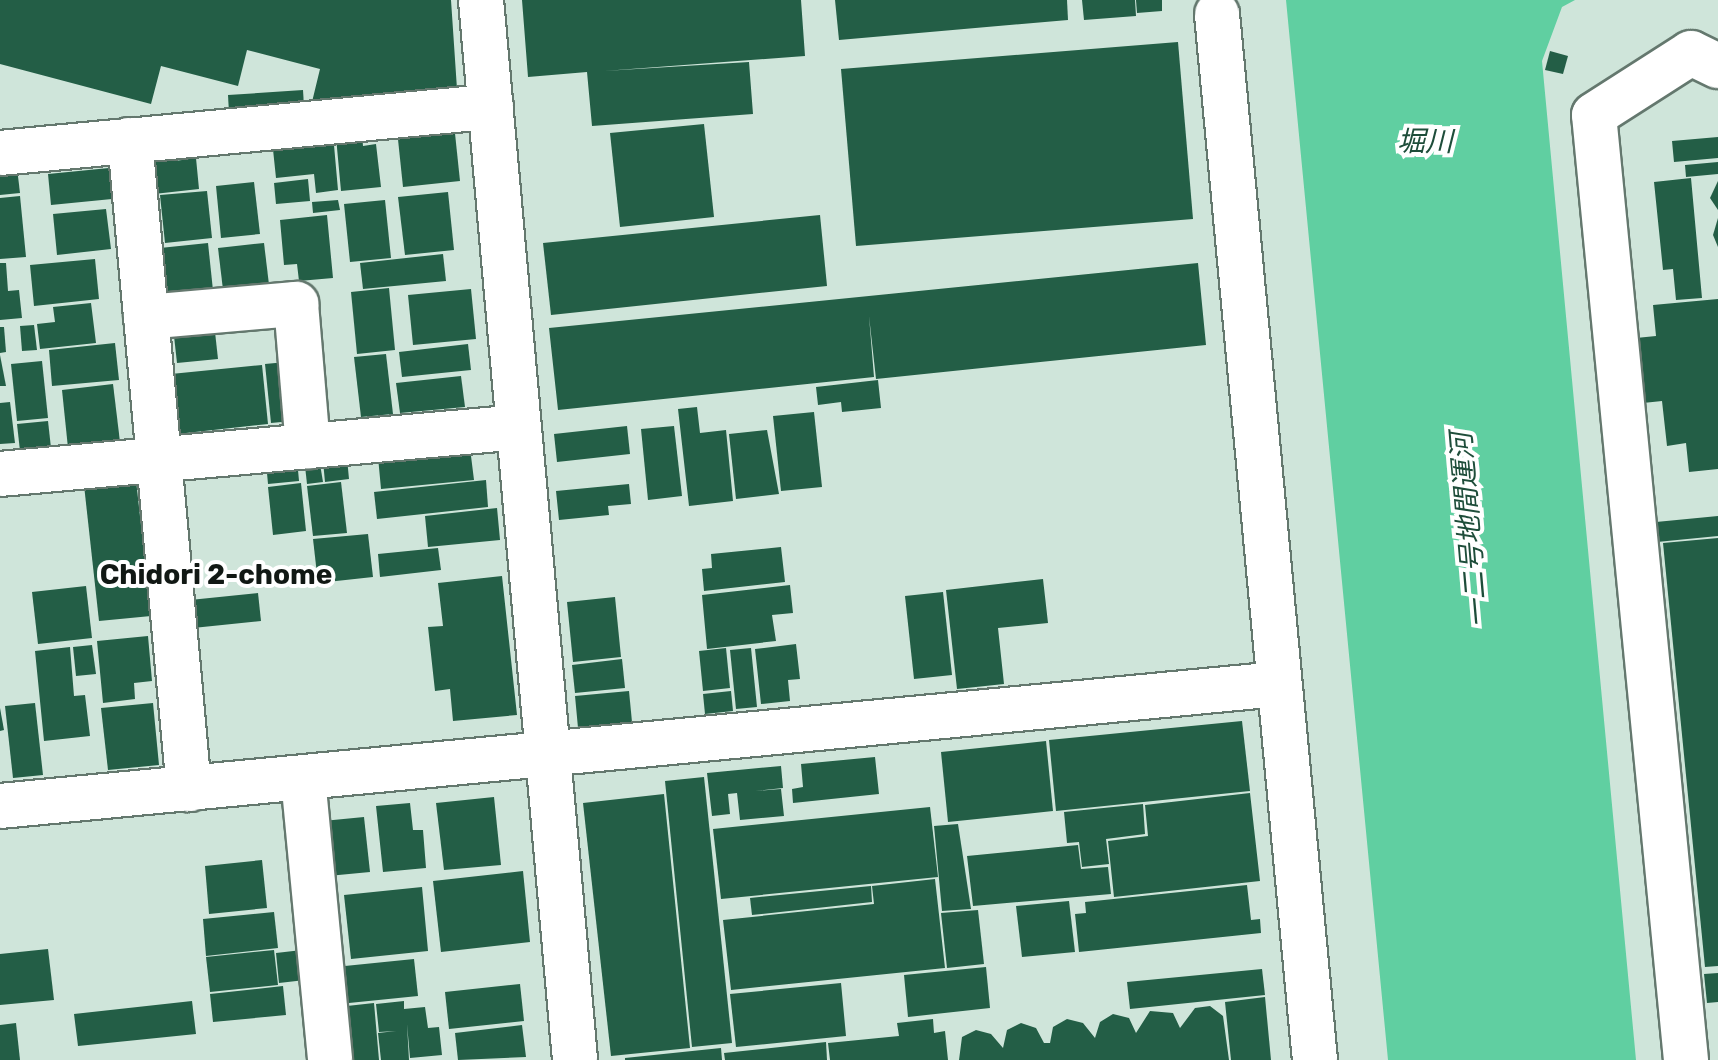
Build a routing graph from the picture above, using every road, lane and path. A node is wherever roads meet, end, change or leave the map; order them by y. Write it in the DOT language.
graph roads {
  1 [pos="481,0"];
  2 [pos="1217,14"];
  3 [pos="1718,66"];
  4 [pos="491,107"];
  5 [pos="130,140"];
  6 [pos="0,153"];
  7 [pos="146,317"];
  8 [pos="519,427"];
  9 [pos="308,446"];
  10 [pos="159,460"];
  11 [pos="0,474"];
  12 [pos="1279,684"];
  13 [pos="548,756"];
  14 [pos="303,778"];
  15 [pos="189,789"];
  16 [pos="0,806"];
  17 [pos="330,1060"];
  18 [pos="575,1060"];
  19 [pos="1315,1060"];
  20 [pos="1686,1060"];
  1 -- 4 [label="street"];
  2 -- 12 [label="street"];
  3 -- 20 [label="street"];
  4 -- 5 [label="street"];
  4 -- 8 [label="street"];
  5 -- 6 [label="street"];
  5 -- 7 [label="street"];
  7 -- 9 [label="street"];
  7 -- 10 [label="street"];
  8 -- 9 [label="street"];
  8 -- 13 [label="street"];
  9 -- 10 [label="street"];
  10 -- 11 [label="street"];
  10 -- 15 [label="street"];
  12 -- 13 [label="street"];
  12 -- 19 [label="street"];
  13 -- 14 [label="street"];
  13 -- 18 [label="street"];
  14 -- 15 [label="street"];
  14 -- 17 [label="street"];
  15 -- 16 [label="street"];
}
